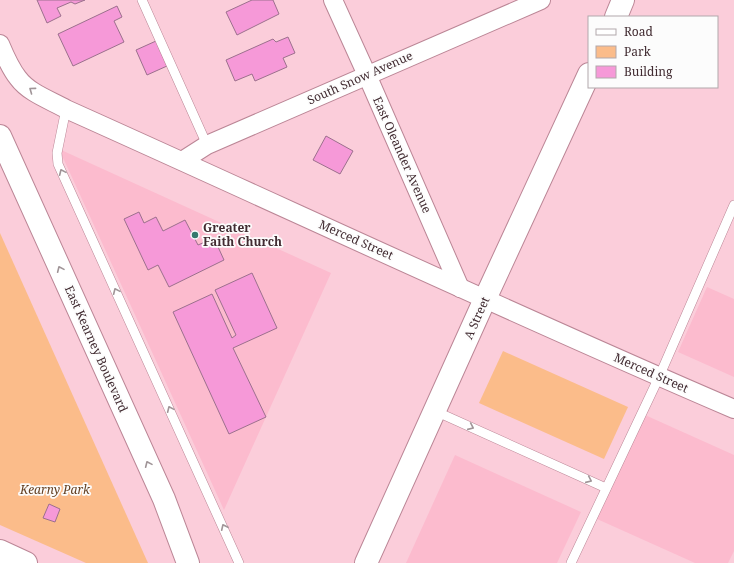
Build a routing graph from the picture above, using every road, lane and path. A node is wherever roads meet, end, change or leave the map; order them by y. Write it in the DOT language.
graph roads {
  1 [pos="142,0"];
  2 [pos="333,0"];
  3 [pos="541,0"];
  4 [pos="623,0"];
  5 [pos="522,4"];
  6 [pos="616,16"];
  7 [pos="0,44"];
  8 [pos="367,75"];
  9 [pos="588,76"];
  10 [pos="66,109"];
  11 [pos="0,136"];
  12 [pos="207,145"];
  13 [pos="182,161"];
  14 [pos="734,205"];
  15 [pos="460,288"];
  16 [pos="485,299"];
  17 [pos="659,377"];
  18 [pos="734,409"];
  19 [pos="435,411"];
  20 [pos="606,488"];
  21 [pos="164,499"];
  22 [pos="0,551"];
  23 [pos="26,563"];
  24 [pos="188,563"];
  25 [pos="196,563"];
  26 [pos="239,563"];
  27 [pos="366,563"];
  28 [pos="571,563"];
  1 -- 12 [label="lane"];
  2 -- 8 [label="street, East Oleander Avenue"];
  3 -- 5 [label="street, South Snow Avenue"];
  4 -- 6 [label="main road"];
  5 -- 8 [label="street, South Snow Avenue"];
  10 -- 7 [label="street, Merced Street, one-way"];
  8 -- 12 [label="street, South Snow Avenue"];
  8 -- 15 [label="street, East Oleander Avenue"];
  9 -- 16 [label="main road, A Street"];
  10 -- 13 [label="street, Merced Street"];
  26 -- 10 [label="lane, one-way"];
  21 -- 11 [label="main road, East Kearney Boulevard, one-way"];
  12 -- 13 [label="street, South Snow Avenue"];
  13 -- 15 [label="street, Merced Street"];
  14 -- 17 [label="lane"];
  15 -- 16 [label="street, Merced Street"];
  16 -- 17 [label="street, Merced Street"];
  16 -- 19 [label="main road, A Street"];
  17 -- 18 [label="street, Merced Street"];
  17 -- 20 [label="lane"];
  19 -- 20 [label="lane, one-way"];
  19 -- 27 [label="main road, A Street"];
  20 -- 28 [label="lane"];
  21 -- 24 [label="main road, East Kearney Boulevard"];
  21 -- 25 [label="main road"];
  22 -- 23 [label="main road"];
}
